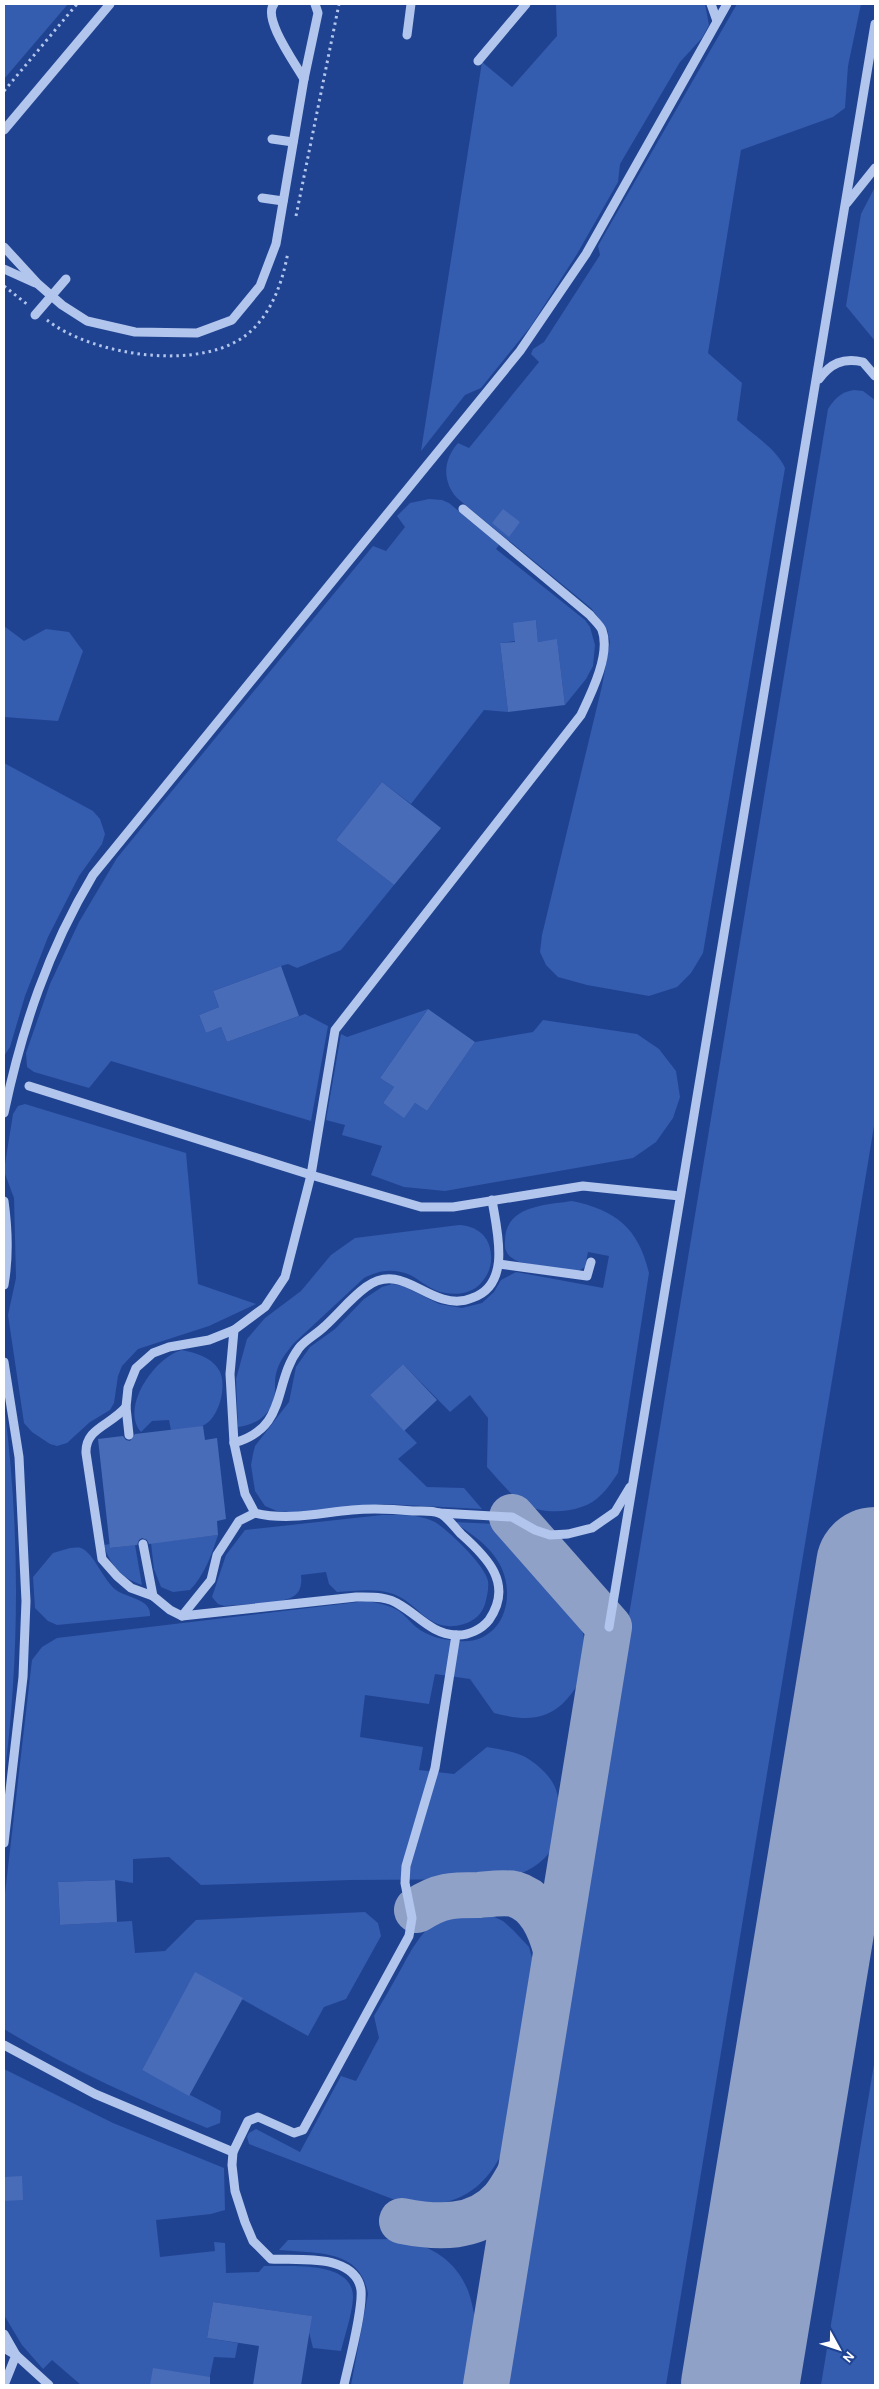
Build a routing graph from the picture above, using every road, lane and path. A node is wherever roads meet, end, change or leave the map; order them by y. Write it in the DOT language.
graph roads {
  1 [pos="77,4"];
  2 [pos="110,4"];
  3 [pos="274,4"];
  4 [pos="316,4"];
  5 [pos="339,4"];
  6 [pos="412,4"];
  7 [pos="526,4"];
  8 [pos="711,4"];
  9 [pos="727,4"];
  10 [pos="717,22"];
  11 [pos="875,24"];
  12 [pos="406,35"];
  13 [pos="478,61"];
  14 [pos="304,78"];
  15 [pos="4,91"];
  16 [pos="4,130"];
  17 [pos="272,139"];
  18 [pos="293,142"];
  19 [pos="875,168"];
  20 [pos="262,198"];
  21 [pos="283,201"];
  22 [pos="847,203"];
  23 [pos="294,226"];
  24 [pos="290,245"];
  25 [pos="4,247"];
  26 [pos="4,269"];
  27 [pos="66,279"];
  28 [pos="38,284"];
  29 [pos="4,286"];
  30 [pos="52,296"];
  31 [pos="36,314"];
  32 [pos="875,376"];
  33 [pos="817,381"];
  34 [pos="464,509"];
  35 [pos="7,1081"];
  36 [pos="29,1086"];
  37 [pos="4,1113"];
  38 [pos="311,1175"];
  39 [pos="680,1196"];
  40 [pos="492,1200"];
  41 [pos="4,1201"];
  42 [pos="591,1262"];
  43 [pos="499,1264"];
  44 [pos="4,1285"];
  45 [pos="234,1330"];
  46 [pos="4,1362"];
  47 [pos="126,1407"];
  48 [pos="129,1435"];
  49 [pos="234,1443"];
  50 [pos="632,1484"];
  51 [pos="255,1513"];
  52 [pos="439,1513"];
  53 [pos="143,1544"];
  54 [pos="153,1596"];
  55 [pos="182,1616"];
  56 [pos="608,1627"];
  57 [pos="456,1635"];
  58 [pos="4,1843"];
  59 [pos="4,2045"];
  60 [pos="233,2152"];
  61 [pos="4,2334"];
  62 [pos="4,2348"];
  63 [pos="16,2355"];
  64 [pos="4,2385"];
  65 [pos="49,2385"];
  66 [pos="344,2385"];
  1 -- 15 [label="path"];
  2 -- 16 [label="street"];
  3 -- 14 [label="street"];
  4 -- 14 [label="street"];
  5 -- 23 [label="path"];
  6 -- 12 [label="street"];
  7 -- 13 [label="street"];
  8 -- 10 [label="street"];
  9 -- 10 [label="street"];
  10 -- 35 [label="street"];
  11 -- 22 [label="street"];
  14 -- 18 [label="street"];
  17 -- 18 [label="street"];
  18 -- 21 [label="street"];
  19 -- 22 [label="street"];
  20 -- 21 [label="street"];
  21 -- 30 [label="street"];
  22 -- 33 [label="street"];
  24 -- 31 [label="path"];
  25 -- 28 [label="street"];
  26 -- 28 [label="street"];
  27 -- 30 [label="street"];
  28 -- 30 [label="street"];
  29 -- 31 [label="path"];
  30 -- 31 [label="street"];
  32 -- 33 [label="street"];
  33 -- 39 [label="street"];
  34 -- 38 [label="street"];
  35 -- 37 [label="street"];
  36 -- 38 [label="street"];
  38 -- 40 [label="street"];
  38 -- 45 [label="street"];
  39 -- 40 [label="street"];
  39 -- 50 [label="street"];
  40 -- 43 [label="street"];
  41 -- 44 [label="street"];
  42 -- 43 [label="street"];
  43 -- 49 [label="street"];
  45 -- 47 [label="street"];
  45 -- 49 [label="street"];
  46 -- 58 [label="street"];
  47 -- 48 [label="street"];
  47 -- 54 [label="street"];
  49 -- 51 [label="street"];
  50 -- 52 [label="street"];
  50 -- 56 [label="street"];
  51 -- 52 [label="street"];
  51 -- 55 [label="street"];
  52 -- 57 [label="street"];
  53 -- 54 [label="street"];
  54 -- 55 [label="street"];
  55 -- 57 [label="street"];
  57 -- 60 [label="street"];
  59 -- 60 [label="street"];
  60 -- 66 [label="street"];
  61 -- 63 [label="street"];
  62 -- 63 [label="street"];
  63 -- 64 [label="street"];
  63 -- 65 [label="street"];
}
